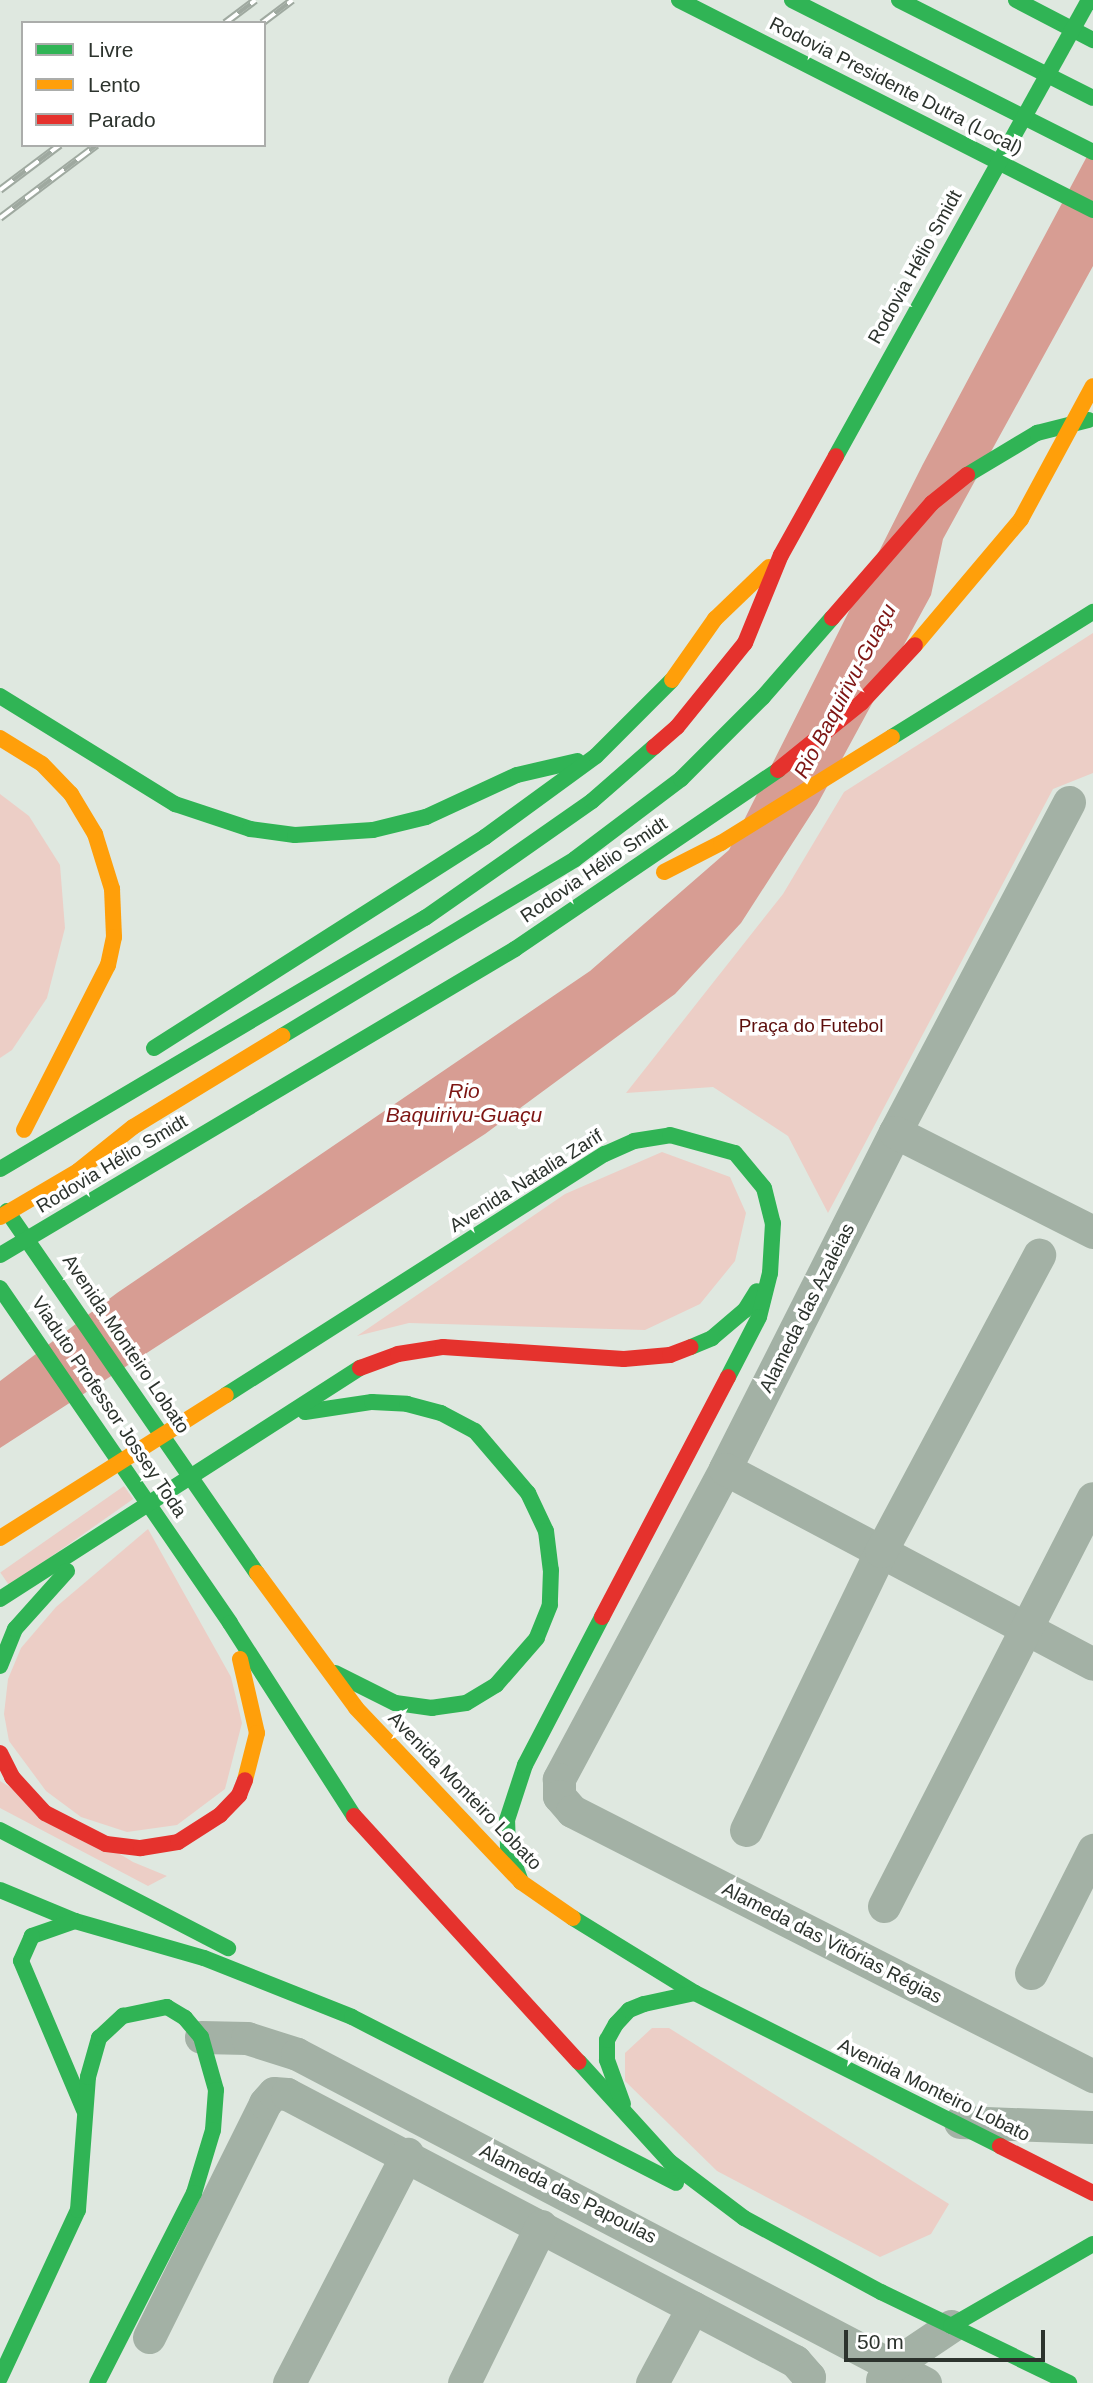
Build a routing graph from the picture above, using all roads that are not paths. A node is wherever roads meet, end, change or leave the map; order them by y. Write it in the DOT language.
graph roads {
  1 [pos="679,0"];
  2 [pos="792,0"];
  3 [pos="899,0"];
  4 [pos="1016,0"];
  5 [pos="1070,0"];
  6 [pos="1089,0"];
  7 [pos="1093,40"];
  8 [pos="1054,58"];
  9 [pos="1093,98"];
  10 [pos="1093,152"];
  11 [pos="1093,210"];
  12 [pos="1093,386"];
  13 [pos="1093,419"];
  14 [pos="781,555"];
  15 [pos="1093,612"];
  16 [pos="0,696"];
  17 [pos="0,738"];
  18 [pos="596,756"];
  19 [pos="1085,803"];
  20 [pos="515,949"];
  21 [pos="143,1055"];
  22 [pos="54,1113"];
  23 [pos="133,1127"];
  24 [pos="24,1130"];
  25 [pos="895,1132"];
  26 [pos="8,1140"];
  27 [pos="66,1156"];
  28 [pos="0,1169"];
  29 [pos="0,1201"];
  30 [pos="0,1217"];
  31 [pos="1093,1232"];
  32 [pos="0,1255"];
  33 [pos="1039,1255"];
  34 [pos="770,1273"];
  35 [pos="0,1288"];
  36 [pos="282,1417"];
  37 [pos="725,1469"];
  38 [pos="1093,1498"];
  39 [pos="102,1532"];
  40 [pos="0,1538"];
  41 [pos="881,1551"];
  42 [pos="0,1599"];
  43 [pos="230,1623"];
  44 [pos="1026,1628"];
  45 [pos="320,1664"];
  46 [pos="1093,1664"];
  47 [pos="0,1665"];
  48 [pos="0,1753"];
  49 [pos="572,1811"];
  50 [pos="0,1830"];
  51 [pos="746,1830"];
  52 [pos="1093,1850"];
  53 [pos="521,1882"];
  54 [pos="0,1890"];
  55 [pos="884,1906"];
  56 [pos="75,1921"];
  57 [pos="0,1957"];
  58 [pos="1031,1973"];
  59 [pos="28,1981"];
  60 [pos="695,1993"];
  61 [pos="352,2017"];
  62 [pos="112,2022"];
  63 [pos="70,2037"];
  64 [pos="201,2037"];
  65 [pos="1093,2076"];
  66 [pos="86,2115"];
  67 [pos="944,2120"];
  68 [pos="631,2122"];
  69 [pos="1093,2127"];
  70 [pos="407,2154"];
  71 [pos="1093,2193"];
  72 [pos="744,2218"];
  73 [pos="541,2226"];
  74 [pos="1093,2244"];
  75 [pos="693,2307"];
  76 [pos="951,2326"];
  77 [pos="149,2337"];
  78 [pos="887,2374"];
  79 [pos="0,2378"];
  80 [pos="97,2383"];
  81 [pos="289,2383"];
  82 [pos="464,2383"];
  83 [pos="652,2383"];
  84 [pos="808,2383"];
  85 [pos="925,2383"];
  86 [pos="1069,2383"];
  1 -- 11 [label="main road, Rodovia Presidente Dutra (Local)"];
  2 -- 10 [label="main road"];
  3 -- 9 [label="main road"];
  4 -- 7 [label="main road"];
  5 -- 8 [label="main road"];
  6 -- 8 [label="main road, Rodovia Hélio Smidt"];
  8 -- 14 [label="main road, Rodovia Hélio Smidt"];
  12 -- 20 [label="main road, Rodovia Hélio Smidt"];
  13 -- 23 [label="main road"];
  14 -- 18 [label="main road, Rodovia Hélio Smidt"];
  14 -- 28 [label="main road, Rodovia Hélio Smidt"];
  15 -- 20 [label="main road"];
  16 -- 18 [label="main road"];
  17 -- 24 [label="main road"];
  18 -- 21 [label="main road, Rodovia Hélio Smidt"];
  19 -- 25 [label="street, Alameda das Azaleias"];
  20 -- 32 [label="main road, Rodovia Hélio Smidt"];
  22 -- 24 [label="main road"];
  23 -- 27 [label="main road"];
  23 -- 30 [label="main road"];
  24 -- 26 [label="main road"];
  25 -- 31 [label="street"];
  25 -- 37 [label="street, Alameda das Azaleias"];
  29 -- 45 [label="main road, Avenida Monteiro Lobato"];
  33 -- 41 [label="street"];
  34 -- 36 [label="main road"];
  34 -- 40 [label="main road, Avenida Natalia Zarif"];
  34 -- 53 [label="main road, Avenida Natalia Zarif"];
  35 -- 43 [label="main road, Viaduto Professor Jossey Toda"];
  36 -- 39 [label="main road"];
  36 -- 45 [label="main road"];
  37 -- 41 [label="street"];
  37 -- 49 [label="street, Alameda das Azaleias"];
  38 -- 44 [label="street"];
  39 -- 42 [label="main road"];
  39 -- 47 [label="main road"];
  41 -- 44 [label="street"];
  41 -- 51 [label="street"];
  43 -- 48 [label="main road"];
  43 -- 68 [label="main road"];
  44 -- 46 [label="street"];
  44 -- 55 [label="street"];
  45 -- 53 [label="main road, Avenida Monteiro Lobato"];
  49 -- 65 [label="street, Alameda das Vitórias Régias"];
  50 -- 61 [label="main road"];
  52 -- 58 [label="street"];
  53 -- 60 [label="main road, Avenida Monteiro Lobato"];
  54 -- 56 [label="main road"];
  56 -- 59 [label="main road"];
  56 -- 61 [label="main road"];
  57 -- 59 [label="main road"];
  59 -- 63 [label="main road"];
  60 -- 67 [label="main road, Avenida Monteiro Lobato"];
  60 -- 68 [label="main road"];
  61 -- 72 [label="main road"];
  62 -- 63 [label="main road"];
  62 -- 64 [label="main road"];
  62 -- 66 [label="main road"];
  63 -- 66 [label="main road"];
  64 -- 78 [label="street, Alameda das Papoulas"];
  64 -- 80 [label="main road"];
  66 -- 79 [label="main road"];
  67 -- 69 [label="street"];
  67 -- 71 [label="main road, Avenida Monteiro Lobato"];
  68 -- 72 [label="main road"];
  70 -- 73 [label="street"];
  70 -- 77 [label="street"];
  70 -- 81 [label="street"];
  72 -- 76 [label="main road"];
  73 -- 75 [label="street"];
  73 -- 82 [label="street"];
  74 -- 76 [label="main road"];
  75 -- 83 [label="street"];
  75 -- 84 [label="street"];
  76 -- 78 [label="street"];
  76 -- 86 [label="main road"];
  78 -- 85 [label="street, Alameda das Papoulas"];
}
